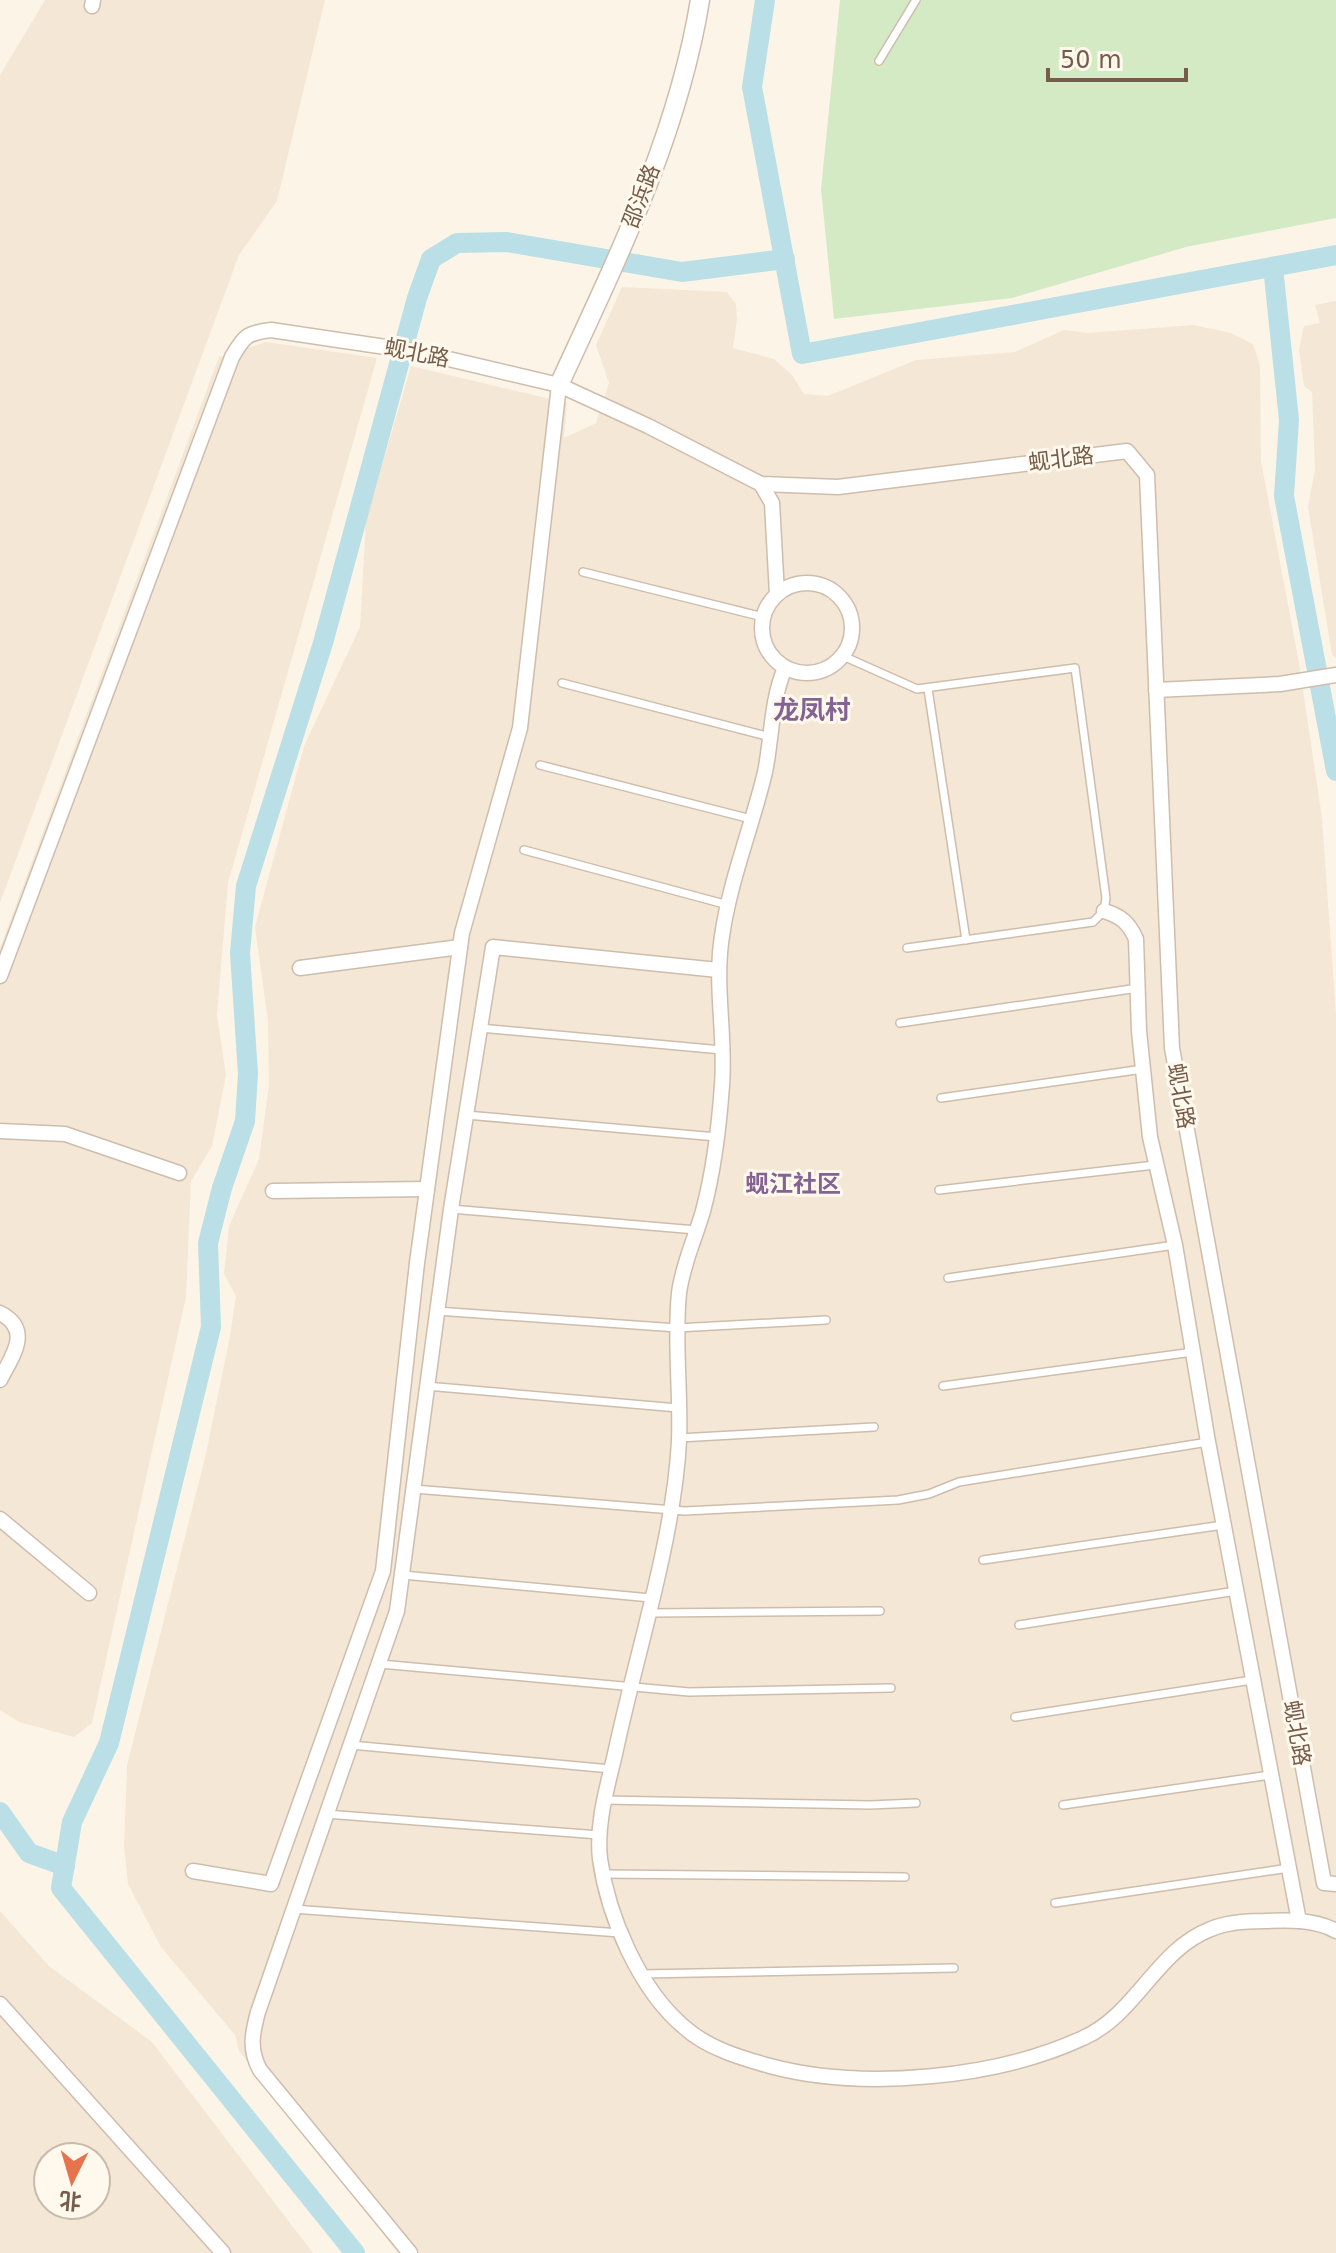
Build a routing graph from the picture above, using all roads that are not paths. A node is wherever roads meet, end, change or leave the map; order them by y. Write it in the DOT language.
graph roads {
  1 [pos="700,0"];
  2 [pos="916,0"];
  3 [pos="879,61"];
  4 [pos="559,385"];
  5 [pos="761,484"];
  6 [pos="583,572"];
  7 [pos="777,594"];
  8 [pos="763,617"];
  9 [pos="843,656"];
  10 [pos="785,668"];
  11 [pos="1336,675"];
  12 [pos="562,683"];
  13 [pos="928,689"];
  14 [pos="1156,690"];
  15 [pos="770,737"];
  16 [pos="540,765"];
  17 [pos="751,819"];
  18 [pos="524,850"];
  19 [pos="728,905"];
  20 [pos="1104,911"];
  21 [pos="966,940"];
  22 [pos="460,947"];
  23 [pos="907,948"];
  24 [pos="300,968"];
  25 [pos="718,970"];
  26 [pos="0,976"];
  27 [pos="1138,988"];
  28 [pos="900,1023"];
  29 [pos="480,1028"];
  30 [pos="722,1050"];
  31 [pos="1143,1069"];
  32 [pos="941,1098"];
  33 [pos="466,1115"];
  34 [pos="0,1131"];
  35 [pos="717,1137"];
  36 [pos="1155,1165"];
  37 [pos="179,1173"];
  38 [pos="427,1189"];
  39 [pos="939,1190"];
  40 [pos="273,1191"];
  41 [pos="451,1209"];
  42 [pos="696,1230"];
  43 [pos="1175,1245"];
  44 [pos="948,1278"];
  45 [pos="437,1311"];
  46 [pos="0,1313"];
  47 [pos="826,1320"];
  48 [pos="677,1328"];
  49 [pos="1193,1352"];
  50 [pos="0,1380"];
  51 [pos="426,1386"];
  52 [pos="943,1386"];
  53 [pos="678,1408"];
  54 [pos="874,1427"];
  55 [pos="679,1438"];
  56 [pos="1208,1442"];
  57 [pos="414,1489"];
  58 [pos="669,1510"];
  59 [pos="0,1519"];
  60 [pos="1223,1525"];
  61 [pos="983,1560"];
  62 [pos="403,1575"];
  63 [pos="1236,1591"];
  64 [pos="89,1593"];
  65 [pos="649,1605"];
  66 [pos="880,1611"];
  67 [pos="1019,1625"];
  68 [pos="380,1664"];
  69 [pos="1252,1680"];
  70 [pos="630,1686"];
  71 [pos="891,1688"];
  72 [pos="1015,1717"];
  73 [pos="351,1745"];
  74 [pos="611,1769"];
  75 [pos="1271,1775"];
  76 [pos="604,1800"];
  77 [pos="916,1803"];
  78 [pos="1063,1805"];
  79 [pos="326,1814"];
  80 [pos="599,1835"];
  81 [pos="1289,1868"];
  82 [pos="193,1871"];
  83 [pos="603,1874"];
  84 [pos="905,1877"];
  85 [pos="1336,1884"];
  86 [pos="1055,1903"];
  87 [pos="293,1909"];
  88 [pos="1299,1921"];
  89 [pos="1336,1931"];
  90 [pos="620,1933"];
  91 [pos="954,1968"];
  92 [pos="642,1974"];
  93 [pos="0,2004"];
  94 [pos="223,2253"];
  95 [pos="410,2253"];
  1 -- 4 [label="street, 邵浜路"];
  2 -- 3 [label="lane"];
  4 -- 5 [label="street, 蚬北路"];
  4 -- 22 [label="street"];
  4 -- 26 [label="street, 蚬北路"];
  5 -- 7 [label="street"];
  5 -- 14 [label="street, 蚬北路"];
  6 -- 8 [label="lane"];
  7 -- 8 [label="street"];
  7 -- 9 [label="street"];
  8 -- 10 [label="street"];
  9 -- 10 [label="street"];
  9 -- 13 [label="lane"];
  10 -- 15 [label="street"];
  11 -- 14 [label="street"];
  12 -- 15 [label="lane"];
  13 -- 20 [label="lane"];
  13 -- 21 [label="lane"];
  14 -- 85 [label="street, 蚬北路"];
  15 -- 17 [label="street"];
  16 -- 17 [label="lane"];
  17 -- 19 [label="street"];
  18 -- 19 [label="lane"];
  19 -- 25 [label="street"];
  20 -- 21 [label="lane"];
  20 -- 27 [label="street"];
  21 -- 23 [label="lane"];
  22 -- 24 [label="street"];
  22 -- 38 [label="street"];
  25 -- 29 [label="street"];
  25 -- 30 [label="street"];
  27 -- 28 [label="lane"];
  27 -- 31 [label="street"];
  29 -- 30 [label="lane"];
  29 -- 33 [label="street"];
  30 -- 35 [label="street"];
  31 -- 32 [label="lane"];
  31 -- 36 [label="street"];
  33 -- 35 [label="lane"];
  33 -- 41 [label="street"];
  34 -- 37 [label="street"];
  35 -- 42 [label="street"];
  36 -- 39 [label="lane"];
  36 -- 43 [label="street"];
  38 -- 40 [label="street"];
  38 -- 82 [label="street"];
  41 -- 42 [label="lane"];
  41 -- 45 [label="street"];
  42 -- 48 [label="street"];
  43 -- 44 [label="lane"];
  43 -- 49 [label="street"];
  45 -- 48 [label="lane"];
  45 -- 51 [label="street"];
  46 -- 50 [label="street"];
  47 -- 48 [label="lane"];
  48 -- 53 [label="street"];
  49 -- 52 [label="lane"];
  49 -- 56 [label="street"];
  51 -- 53 [label="lane"];
  51 -- 57 [label="street"];
  53 -- 55 [label="street"];
  54 -- 55 [label="lane"];
  55 -- 58 [label="street"];
  56 -- 58 [label="lane"];
  56 -- 60 [label="street"];
  57 -- 58 [label="lane"];
  57 -- 62 [label="street"];
  58 -- 65 [label="street"];
  59 -- 64 [label="street"];
  60 -- 61 [label="lane"];
  60 -- 63 [label="street"];
  62 -- 65 [label="lane"];
  62 -- 68 [label="street"];
  63 -- 67 [label="lane"];
  63 -- 69 [label="street"];
  65 -- 66 [label="lane"];
  65 -- 70 [label="street"];
  68 -- 70 [label="lane"];
  68 -- 73 [label="street"];
  69 -- 72 [label="lane"];
  69 -- 75 [label="street"];
  70 -- 71 [label="lane"];
  70 -- 74 [label="street"];
  73 -- 74 [label="lane"];
  73 -- 79 [label="street"];
  74 -- 76 [label="street"];
  75 -- 78 [label="lane"];
  75 -- 81 [label="street"];
  76 -- 77 [label="lane"];
  76 -- 80 [label="street"];
  79 -- 80 [label="lane"];
  79 -- 87 [label="street"];
  80 -- 83 [label="street"];
  81 -- 86 [label="lane"];
  81 -- 88 [label="street"];
  83 -- 84 [label="lane"];
  83 -- 90 [label="street"];
  87 -- 90 [label="lane"];
  87 -- 95 [label="street"];
  88 -- 89 [label="street"];
  88 -- 92 [label="street"];
  90 -- 92 [label="street"];
  91 -- 92 [label="lane"];
  93 -- 94 [label="street"];
}
